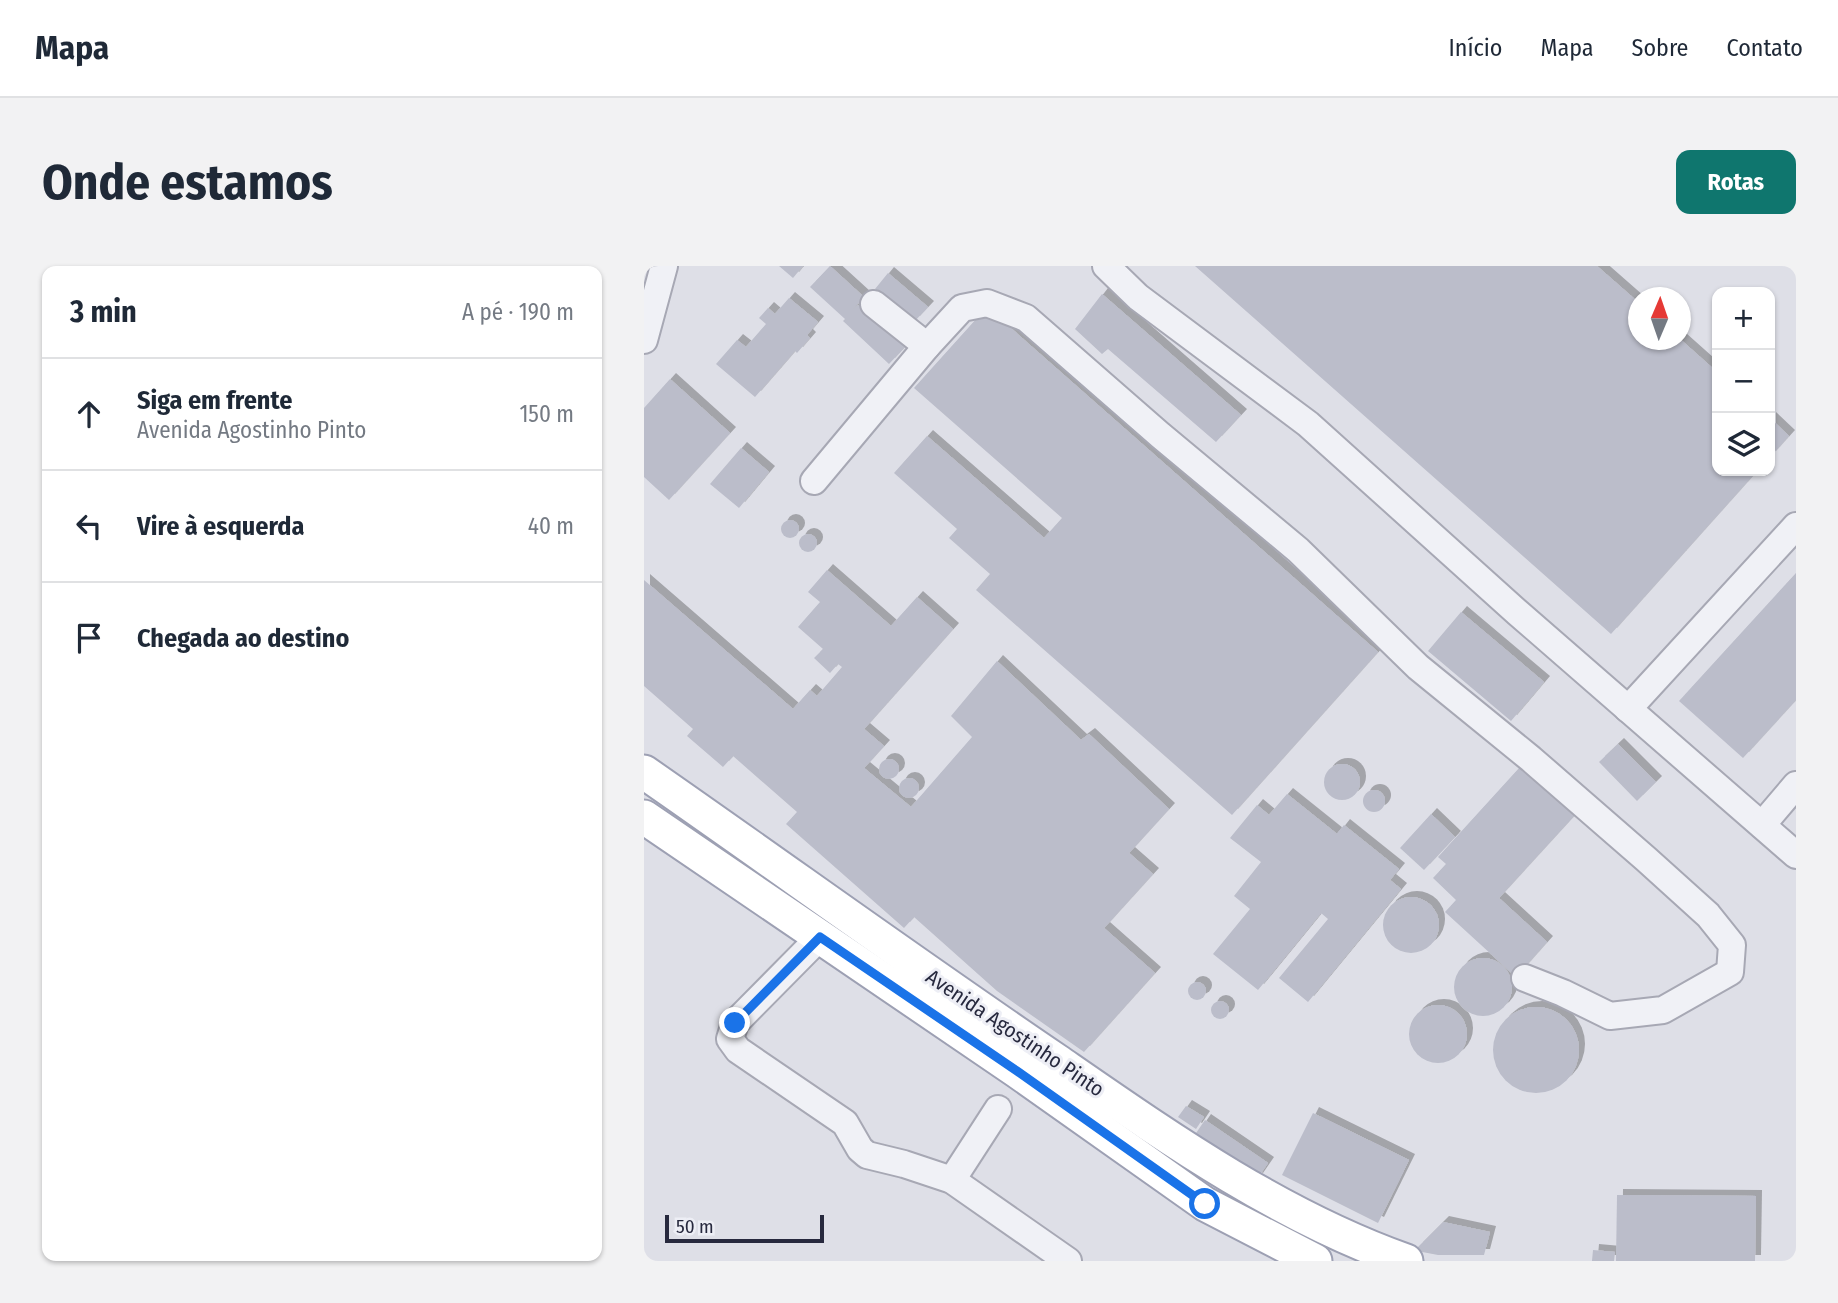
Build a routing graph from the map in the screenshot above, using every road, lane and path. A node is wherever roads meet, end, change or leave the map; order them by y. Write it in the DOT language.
graph roads {
  1 [pos="664,266"];
  2 [pos="1106,266"];
  3 [pos="874,304"];
  4 [pos="644,340"];
  5 [pos="927,346"];
  6 [pos="814,481"];
  7 [pos="1796,526"];
  8 [pos="1628,709"];
  9 [pos="644,772"];
  10 [pos="1796,785"];
  11 [pos="644,817"];
  12 [pos="1762,825"];
  13 [pos="1796,855"];
  14 [pos="820,937"];
  15 [pos="1525,978"];
  16 [pos="998,1109"];
  17 [pos="952,1180"];
  18 [pos="1068,1261"];
  19 [pos="1315,1261"];
  20 [pos="1406,1261"];
  1 -- 4 [label="lane"];
  2 -- 8 [label="lane"];
  3 -- 5 [label="lane"];
  5 -- 6 [label="lane"];
  5 -- 15 [label="lane"];
  7 -- 8 [label="lane"];
  8 -- 12 [label="lane"];
  9 -- 20 [label="main road, Avenida Agostinho Pinto"];
  10 -- 12 [label="lane"];
  11 -- 14 [label="main road, Avenida Agostinho Pinto"];
  12 -- 13 [label="lane"];
  14 -- 17 [label="lane"];
  14 -- 19 [label="main road, Avenida Agostinho Pinto"];
  16 -- 17 [label="lane"];
  17 -- 18 [label="lane"];
}
